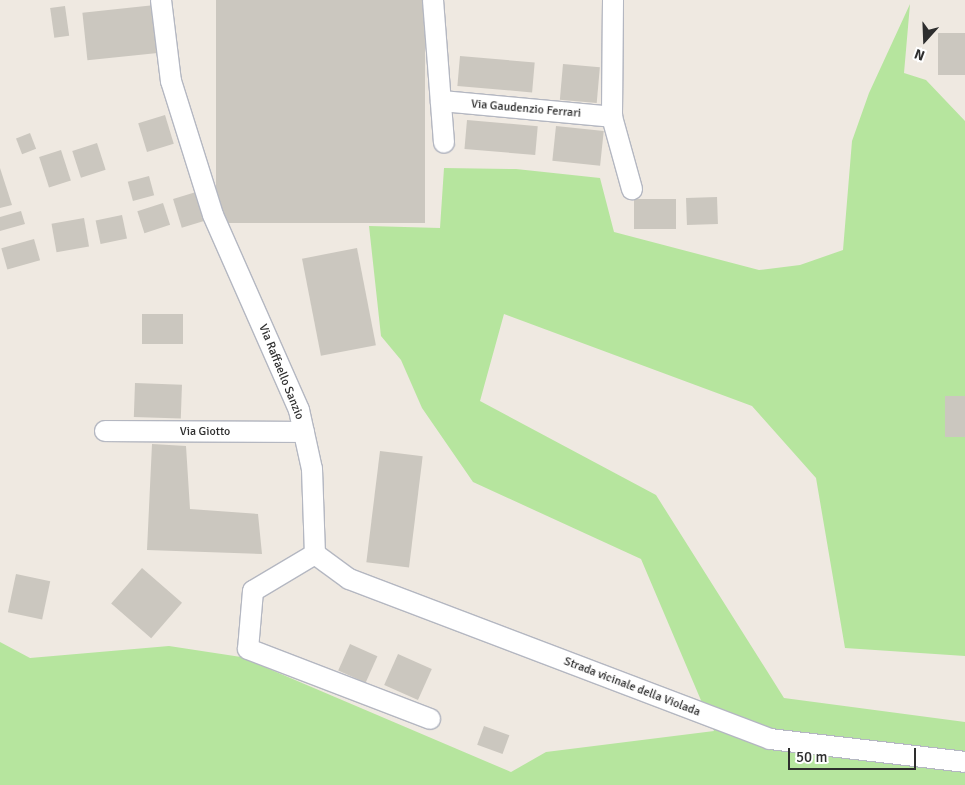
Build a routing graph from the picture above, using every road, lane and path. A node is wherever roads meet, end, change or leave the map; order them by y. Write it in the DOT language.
graph roads {
  1 [pos="161,0"];
  2 [pos="433,0"];
  3 [pos="613,0"];
  4 [pos="441,101"];
  5 [pos="612,117"];
  6 [pos="444,143"];
  7 [pos="632,189"];
  8 [pos="105,431"];
  9 [pos="304,432"];
  10 [pos="315,554"];
  11 [pos="430,718"];
  12 [pos="965,762"];
  1 -- 9 [label="street, Via Raffaello Sanzio"];
  2 -- 4 [label="street"];
  3 -- 5 [label="street"];
  4 -- 5 [label="street, Via Gaudenzio Ferrari"];
  4 -- 6 [label="street"];
  5 -- 7 [label="street"];
  8 -- 9 [label="street, Via Giotto"];
  9 -- 10 [label="street, Via Raffaello Sanzio"];
  10 -- 11 [label="street"];
  10 -- 12 [label="street, Strada vicinale della Violada"];
}
